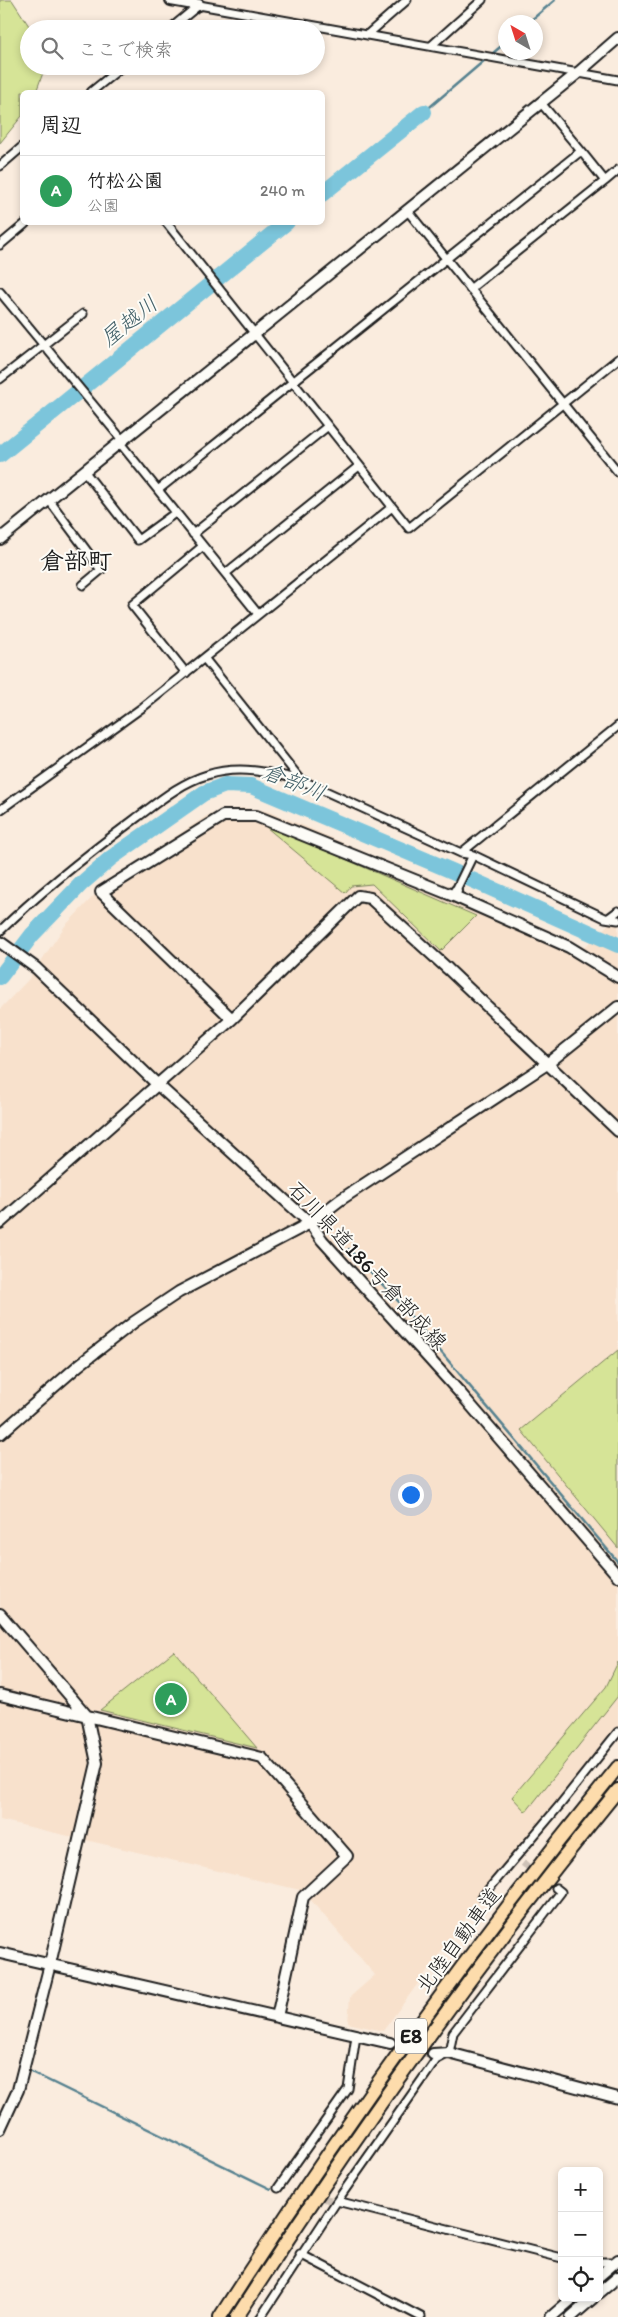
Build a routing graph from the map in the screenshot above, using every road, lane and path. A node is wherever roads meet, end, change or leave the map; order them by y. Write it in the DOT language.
graph roads {
  1 [pos="171,0"];
  2 [pos="407,0"];
  3 [pos="482,0"];
  4 [pos="199,5"];
  5 [pos="181,20"];
  6 [pos="283,20"];
  7 [pos="325,28"];
  8 [pos="367,35"];
  9 [pos="618,38"];
  10 [pos="431,46"];
  11 [pos="579,72"];
  12 [pos="112,75"];
  13 [pos="618,80"];
  14 [pos="93,90"];
  15 [pos="541,103"];
  16 [pos="20,150"];
  17 [pos="581,151"];
  18 [pos="0,166"];
  19 [pos="618,170"];
  20 [pos="605,181"];
  21 [pos="407,210"];
  22 [pos="24,225"];
  23 [pos="168,225"];
  24 [pos="0,245"];
  25 [pos="446,258"];
  26 [pos="470,289"];
  27 [pos="0,292"];
  28 [pos="83,314"];
  29 [pos="255,334"];
  30 [pos="43,346"];
  31 [pos="618,359"];
  32 [pos="0,379"];
  33 [pos="294,382"];
  34 [pos="563,404"];
  35 [pos="328,426"];
  36 [pos="122,442"];
  37 [pos="359,466"];
  38 [pos="85,472"];
  39 [pos="618,472"];
  40 [pos="158,490"];
  41 [pos="49,500"];
  42 [pos="392,507"];
  43 [pos="175,513"];
  44 [pos="193,534"];
  45 [pos="0,539"];
  46 [pos="203,546"];
  47 [pos="226,573"];
  48 [pos="83,585"];
  49 [pos="258,614"];
  50 [pos="204,658"];
  51 [pos="186,673"];
  52 [pos="618,726"];
  53 [pos="301,780"];
  54 [pos="0,810"];
  55 [pos="461,852"];
  56 [pos="472,858"];
  57 [pos="455,893"];
  58 [pos="618,911"];
  59 [pos="610,917"];
  60 [pos="618,920"];
  61 [pos="0,931"];
  62 [pos="0,942"];
  63 [pos="618,977"];
  64 [pos="618,1007"];
  65 [pos="232,1019"];
  66 [pos="547,1064"];
  67 [pos="159,1086"];
  68 [pos="618,1131"];
  69 [pos="0,1223"];
  70 [pos="310,1223"];
  71 [pos="0,1434"];
  72 [pos="618,1576"];
  73 [pos="0,1614"];
  74 [pos="0,1695"];
  75 [pos="87,1716"];
  76 [pos="618,1732"];
  77 [pos="618,1766"];
  78 [pos="618,1790"];
  79 [pos="516,1857"];
  80 [pos="523,1863"];
  81 [pos="556,1888"];
  82 [pos="482,1897"];
  83 [pos="0,1953"];
  84 [pos="50,1964"];
  85 [pos="276,2018"];
  86 [pos="356,2036"];
  87 [pos="390,2043"];
  88 [pos="448,2053"];
  89 [pos="433,2054"];
  90 [pos="618,2098"];
  91 [pos="0,2129"];
  92 [pos="278,2188"];
  93 [pos="336,2201"];
  94 [pos="300,2254"];
  95 [pos="558,2257"];
  96 [pos="603,2262"];
  97 [pos="617,2262"];
  98 [pos="603,2273"];
  99 [pos="618,2277"];
  100 [pos="603,2290"];
  101 [pos="568,2302"];
  102 [pos="588,2302"];
  103 [pos="220,2317"];
  104 [pos="237,2317"];
  105 [pos="261,2317"];
  106 [pos="421,2317"];
  107 [pos="551,2317"];
  108 [pos="571,2317"];
  1 -- 4 [label="street"];
  2 -- 8 [label="street"];
  3 -- 10 [label="street"];
  4 -- 5 [label="street"];
  4 -- 6 [label="street"];
  7 -- 8 [label="street"];
  8 -- 10 [label="street"];
  9 -- 11 [label="street"];
  10 -- 11 [label="street"];
  11 -- 13 [label="street"];
  11 -- 15 [label="street"];
  12 -- 14 [label="street"];
  15 -- 17 [label="street"];
  15 -- 21 [label="street"];
  16 -- 18 [label="street"];
  17 -- 20 [label="street"];
  17 -- 25 [label="street"];
  19 -- 20 [label="street"];
  20 -- 26 [label="street"];
  21 -- 25 [label="street"];
  21 -- 29 [label="street"];
  22 -- 24 [label="street"];
  23 -- 29 [label="street"];
  25 -- 26 [label="street"];
  25 -- 33 [label="street"];
  26 -- 34 [label="street"];
  27 -- 30 [label="street"];
  28 -- 30 [label="street"];
  29 -- 33 [label="street"];
  29 -- 36 [label="street"];
  30 -- 32 [label="street"];
  30 -- 36 [label="street"];
  31 -- 34 [label="street"];
  33 -- 35 [label="street"];
  33 -- 40 [label="street"];
  34 -- 39 [label="street"];
  34 -- 42 [label="street"];
  35 -- 37 [label="street"];
  35 -- 44 [label="street"];
  36 -- 38 [label="street"];
  36 -- 40 [label="street"];
  37 -- 42 [label="street"];
  37 -- 47 [label="street"];
  38 -- 41 [label="street"];
  38 -- 43 [label="street"];
  40 -- 43 [label="street"];
  41 -- 45 [label="street"];
  41 -- 48 [label="street"];
  42 -- 49 [label="street"];
  43 -- 44 [label="street"];
  44 -- 46 [label="street"];
  46 -- 47 [label="street"];
  46 -- 51 [label="street"];
  47 -- 49 [label="street"];
  49 -- 50 [label="street"];
  50 -- 51 [label="street"];
  50 -- 53 [label="street"];
  51 -- 54 [label="street"];
  52 -- 55 [label="street"];
  53 -- 55 [label="street"];
  53 -- 61 [label="street"];
  55 -- 56 [label="street"];
  56 -- 57 [label="street"];
  56 -- 59 [label="street"];
  57 -- 63 [label="street"];
  57 -- 65 [label="street"];
  58 -- 59 [label="street"];
  59 -- 60 [label="street"];
  62 -- 67 [label="street, 石川県道186号倉部成線"];
  64 -- 66 [label="street"];
  65 -- 66 [label="street"];
  65 -- 67 [label="street"];
  66 -- 68 [label="street"];
  66 -- 70 [label="street"];
  67 -- 69 [label="street"];
  67 -- 70 [label="street, 石川県道186号倉部成線"];
  70 -- 71 [label="street"];
  70 -- 72 [label="street, 石川県道186号倉部成線"];
  73 -- 75 [label="street"];
  74 -- 75 [label="street"];
  75 -- 84 [label="street"];
  75 -- 85 [label="street"];
  76 -- 79 [label="street"];
  77 -- 103 [label="highway, 北陸自動車道 / E8"];
  78 -- 104 [label="highway, 北陸自動車道 / E8"];
  79 -- 80 [label="street"];
  79 -- 82 [label="street"];
  81 -- 88 [label="street"];
  83 -- 84 [label="street"];
  84 -- 85 [label="street"];
  84 -- 91 [label="street"];
  85 -- 86 [label="street"];
  86 -- 87 [label="street"];
  86 -- 92 [label="street"];
  88 -- 89 [label="street"];
  88 -- 90 [label="street"];
  88 -- 93 [label="street"];
  93 -- 94 [label="street"];
  93 -- 95 [label="street"];
  94 -- 105 [label="street"];
  94 -- 106 [label="street"];
  96 -- 97 [label="street"];
  97 -- 98 [label="street"];
  99 -- 100 [label="street"];
  101 -- 107 [label="street"];
  102 -- 108 [label="street"];
}
